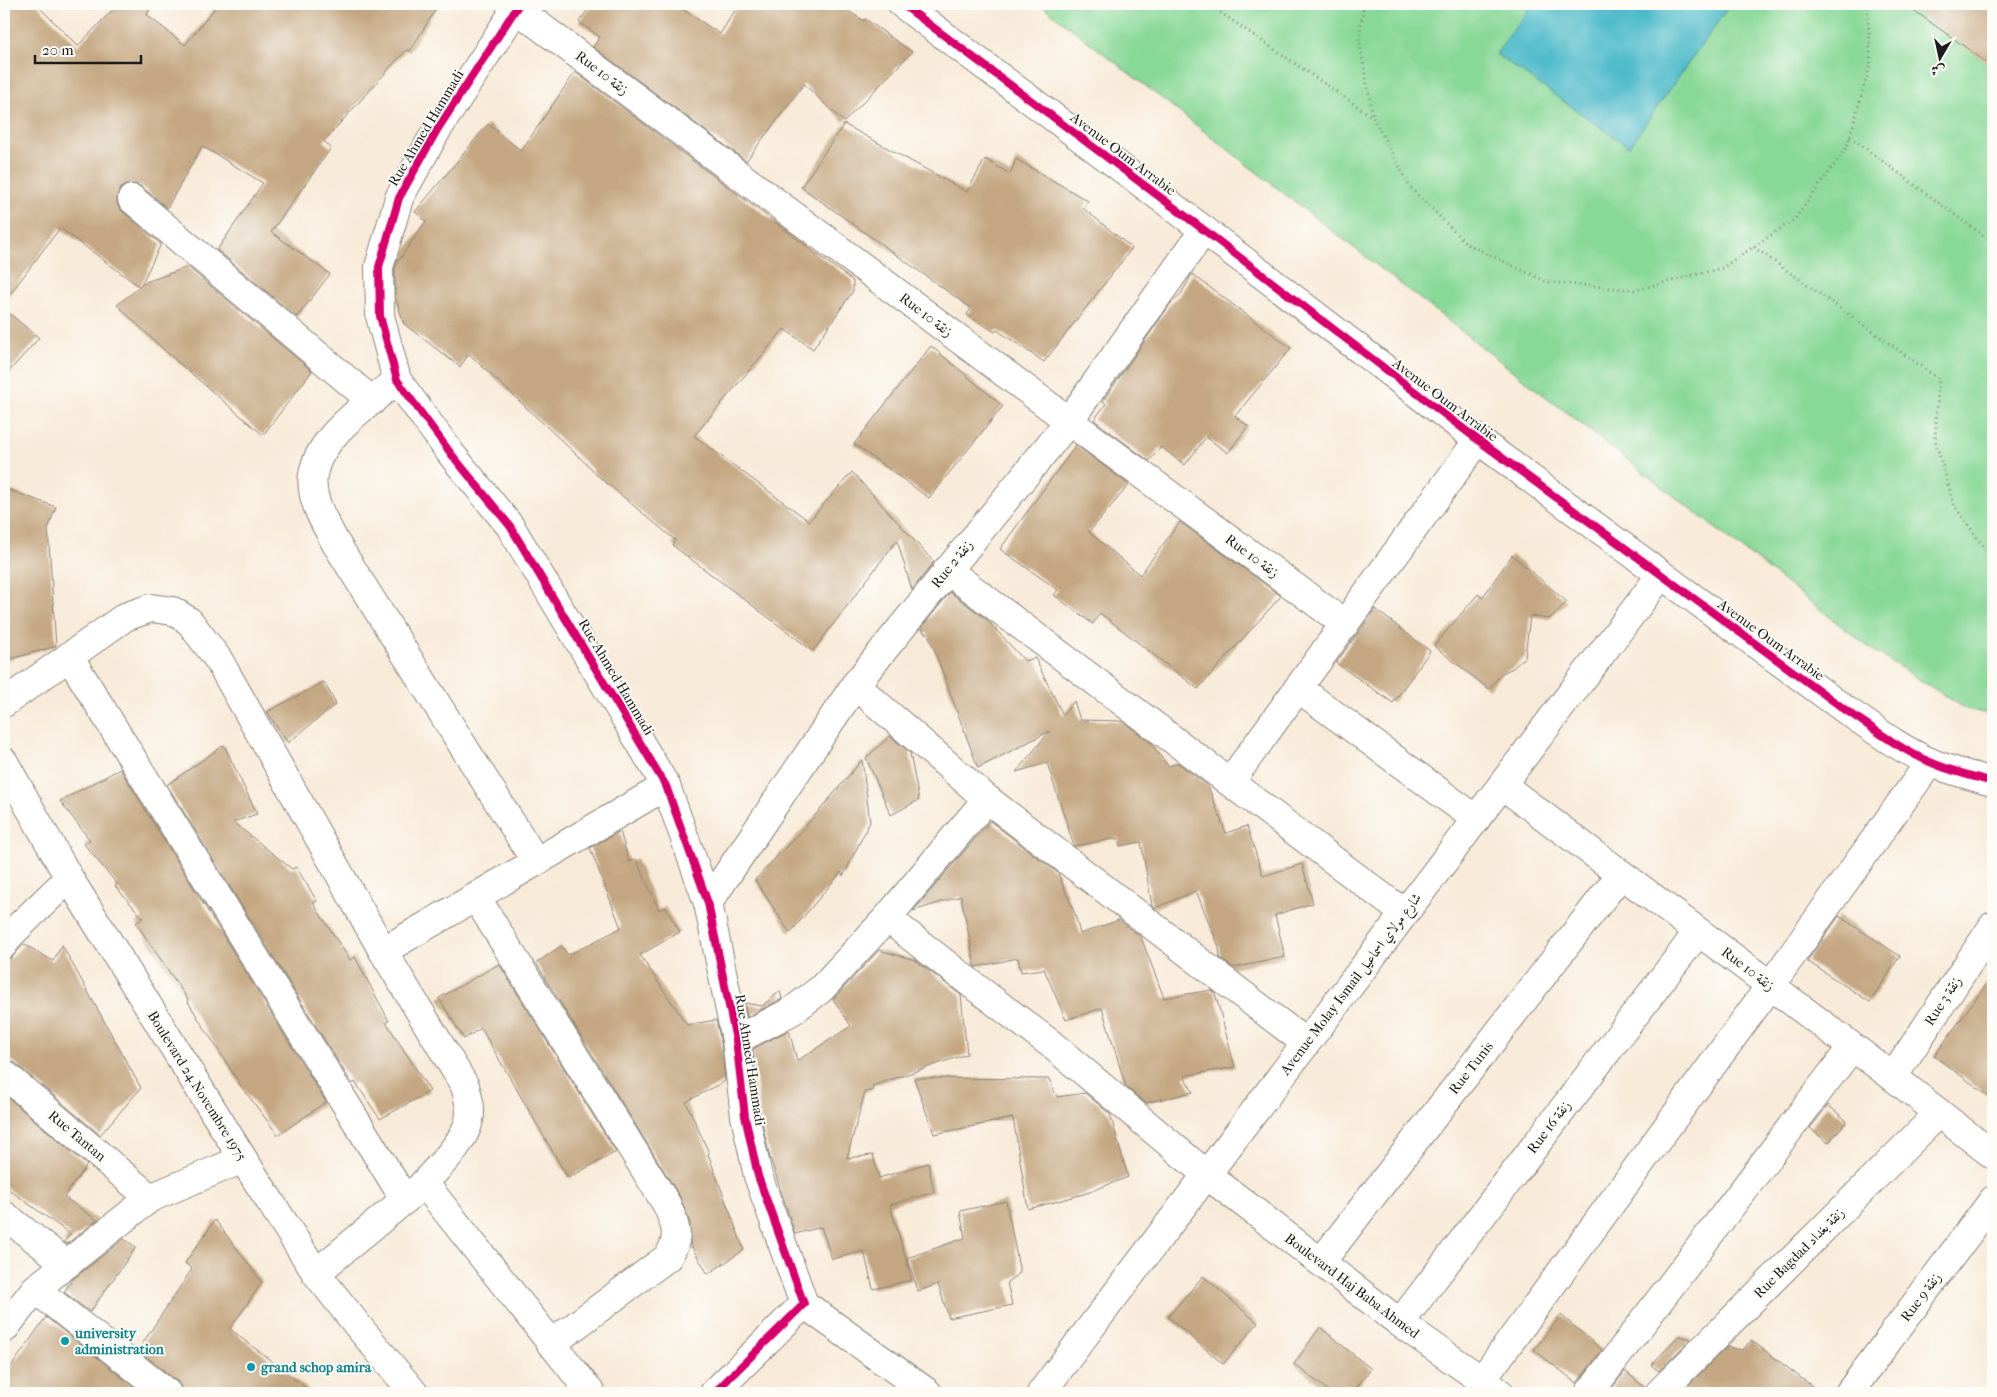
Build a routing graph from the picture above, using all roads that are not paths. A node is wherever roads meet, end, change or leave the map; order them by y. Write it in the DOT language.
graph roads {
  1 [pos="902,4"];
  2 [pos="514,5"];
  3 [pos="132,199"];
  4 [pos="1204,230"];
  5 [pos="397,380"];
  6 [pos="372,401"];
  7 [pos="1069,421"];
  8 [pos="1478,440"];
  9 [pos="947,570"];
  10 [pos="1661,575"];
  11 [pos="1345,624"];
  12 [pos="69,656"];
  13 [pos="854,685"];
  14 [pos="1298,688"];
  15 [pos="4,703"];
  16 [pos="4,762"];
  17 [pos="1930,762"];
  18 [pos="1230,782"];
  19 [pos="1993,782"];
  20 [pos="666,786"];
  21 [pos="1502,786"];
  22 [pos="987,799"];
  23 [pos="1476,819"];
  24 [pos="536,862"];
  25 [pos="1621,874"];
  26 [pos="69,878"];
  27 [pos="476,897"];
  28 [pos="708,903"];
  29 [pos="1404,913"];
  30 [pos="887,918"];
  31 [pos="1993,926"];
  32 [pos="1698,932"];
  33 [pos="6,937"];
  34 [pos="384,951"];
  35 [pos="1770,986"];
  36 [pos="736,1040"];
  37 [pos="1306,1043"];
  38 [pos="1852,1047"];
  39 [pos="4,1074"];
  40 [pos="1893,1077"];
  41 [pos="1939,1113"];
  42 [pos="1993,1155"];
  43 [pos="243,1159"];
  44 [pos="1207,1175"];
  45 [pos="415,1192"];
  46 [pos="150,1198"];
  47 [pos="1993,1200"];
  48 [pos="4,1215"];
  49 [pos="1321,1262"];
  50 [pos="67,1264"];
  51 [pos="316,1273"];
  52 [pos="35,1290"];
  53 [pos="804,1304"];
  54 [pos="1400,1323"];
  55 [pos="4,1330"];
  56 [pos="551,1344"];
  57 [pos="1491,1386"];
  58 [pos="167,1393"];
  59 [pos="414,1393"];
  60 [pos="591,1393"];
  61 [pos="714,1393"];
  62 [pos="928,1393"];
  63 [pos="1041,1393"];
  64 [pos="1589,1393"];
  65 [pos="1659,1393"];
  66 [pos="1849,1393"];
  1 -- 4 [label="street, Avenue Oum Arrabie"];
  2 -- 5 [label="street, Rue Ahmed Hammadi"];
  2 -- 7 [label="street, Rue 10 زنقة"];
  3 -- 6 [label="street"];
  4 -- 7 [label="street, Rue 2 زنقة"];
  4 -- 8 [label="street, Avenue Oum Arrabie"];
  5 -- 6 [label="street"];
  5 -- 20 [label="street, Rue Ahmed Hammadi"];
  6 -- 24 [label="street"];
  7 -- 9 [label="street, Rue 2 زنقة"];
  7 -- 11 [label="street, Rue 10 زنقة"];
  8 -- 10 [label="street, Avenue Oum Arrabie"];
  8 -- 11 [label="street"];
  9 -- 13 [label="street, Rue 2 زنقة"];
  9 -- 18 [label="street"];
  10 -- 17 [label="street, Avenue Oum Arrabie"];
  10 -- 21 [label="street, Avenue Molay Ismail شارع مولاي اسماعيل"];
  11 -- 14 [label="street"];
  12 -- 15 [label="street"];
  12 -- 34 [label="street"];
  12 -- 45 [label="street"];
  13 -- 22 [label="street"];
  13 -- 28 [label="street, Rue 2 زنقة"];
  14 -- 18 [label="street"];
  14 -- 23 [label="street"];
  16 -- 26 [label="street, Boulevard 24 Novembre 1975"];
  17 -- 19 [label="street, Avenue Oum Arrabie"];
  17 -- 35 [label="street"];
  18 -- 29 [label="street"];
  20 -- 24 [label="street"];
  20 -- 28 [label="street, Rue Ahmed Hammadi"];
  21 -- 23 [label="street, Avenue Molay Ismail شارع مولاي اسماعيل"];
  21 -- 25 [label="street, Rue 10 زنقة"];
  22 -- 30 [label="street"];
  22 -- 37 [label="street"];
  23 -- 29 [label="street, Avenue Molay Ismail شارع مولاي اسماعيل"];
  24 -- 27 [label="street"];
  25 -- 32 [label="street, Rue 10 زنقة"];
  25 -- 49 [label="street, Rue Tunis"];
  26 -- 33 [label="street"];
  26 -- 43 [label="street, Boulevard 24 Novembre 1975"];
  27 -- 34 [label="street"];
  27 -- 56 [label="street"];
  28 -- 36 [label="street, Rue Ahmed Hammadi"];
  29 -- 37 [label="street, Avenue Molay Ismail شارع مولاي اسماعيل"];
  30 -- 36 [label="street"];
  30 -- 44 [label="street, Boulevard Haj Baba Ahmed"];
  31 -- 40 [label="street, Rue 3 زنقة"];
  32 -- 35 [label="street, Rue 10 زنقة"];
  32 -- 54 [label="street, Rue 16 زنقة"];
  34 -- 45 [label="street"];
  35 -- 38 [label="street, Rue 10 زنقة"];
  35 -- 57 [label="street"];
  36 -- 53 [label="street, Rue Ahmed Hammadi"];
  37 -- 44 [label="street, Avenue Molay Ismail شارع مولاي اسماعيل"];
  38 -- 40 [label="street, Rue 10 زنقة"];
  38 -- 64 [label="street"];
  39 -- 46 [label="street, Rue Tantan"];
  40 -- 41 [label="street, Rue 10 زنقة"];
  41 -- 42 [label="street, Rue 10 زنقة"];
  41 -- 65 [label="street, Rue Bagdad زنقة بغداد"];
  43 -- 46 [label="street"];
  43 -- 51 [label="street, Boulevard 24 Novembre 1975"];
  44 -- 49 [label="street, Boulevard Haj Baba Ahmed"];
  44 -- 63 [label="street, Avenue Molay Ismail شارع مولاي اسماعيل"];
  45 -- 51 [label="street"];
  45 -- 56 [label="street"];
  46 -- 50 [label="street"];
  47 -- 66 [label="street, Rue 9 زنقة"];
  48 -- 50 [label="street"];
  49 -- 54 [label="street, Boulevard Haj Baba Ahmed"];
  50 -- 52 [label="street"];
  51 -- 59 [label="street, Boulevard 24 Novembre 1975"];
  52 -- 55 [label="street"];
  52 -- 58 [label="street"];
  53 -- 61 [label="street"];
  53 -- 62 [label="street"];
  54 -- 57 [label="street, Boulevard Haj Baba Ahmed"];
  56 -- 60 [label="street"];
}
